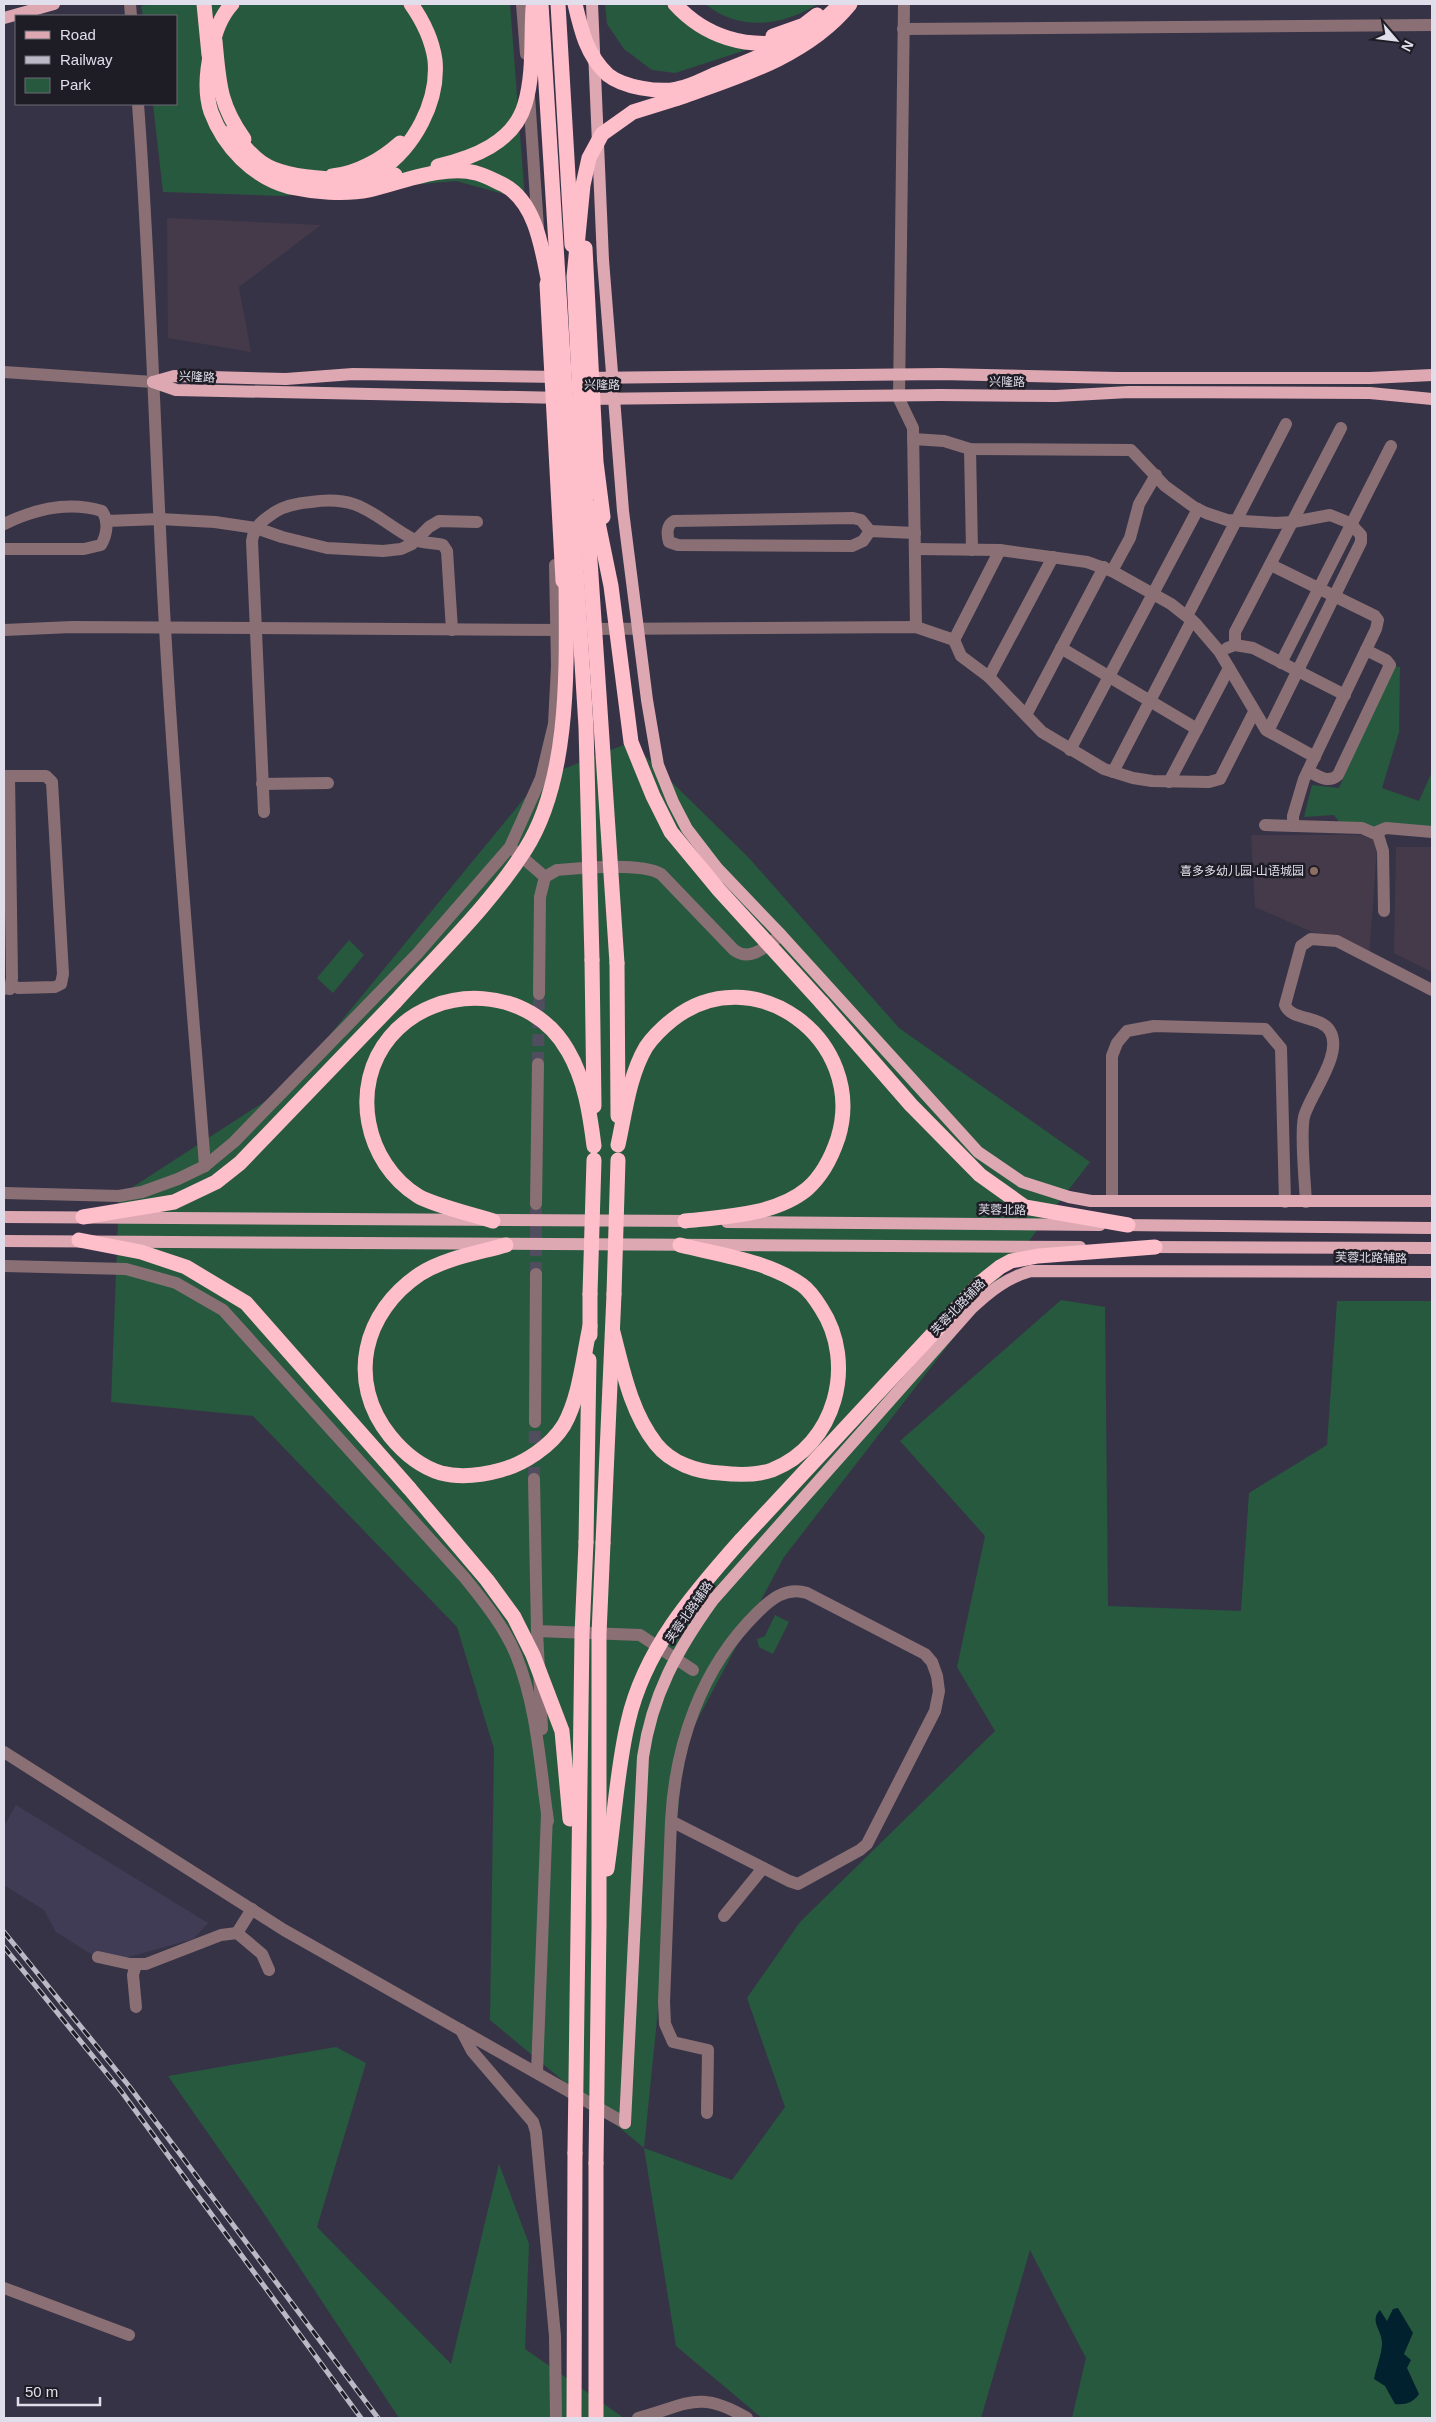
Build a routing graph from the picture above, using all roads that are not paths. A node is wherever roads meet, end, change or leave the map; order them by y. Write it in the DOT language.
graph roads {
  1 [pos="54,4"];
  2 [pos="204,4"];
  3 [pos="212,4"];
  4 [pos="232,4"];
  5 [pos="242,4"];
  6 [pos="404,4"];
  7 [pos="411,4"];
  8 [pos="522,4"];
  9 [pos="534,4"];
  10 [pos="541,4"];
  11 [pos="558,4"];
  12 [pos="575,4"];
  13 [pos="592,4"];
  14 [pos="675,4"];
  15 [pos="684,4"];
  16 [pos="831,4"];
  17 [pos="842,4"];
  18 [pos="850,4"];
  19 [pos="904,4"];
  20 [pos="4,18"];
  21 [pos="1432,25"];
  22 [pos="903,29"];
  23 [pos="729,37"];
  24 [pos="216,91"];
  25 [pos="138,105"];
  26 [pos="581,205"];
  27 [pos="547,273"];
  28 [pos="574,277"];
  29 [pos="561,338"];
  30 [pos="4,372"];
  31 [pos="899,374"];
  32 [pos="1432,375"];
  33 [pos="548,377"];
  34 [pos="612,378"];
  35 [pos="153,382"];
  36 [pos="899,397"];
  37 [pos="549,398"];
  38 [pos="1432,398"];
  39 [pos="614,399"];
  40 [pos="1286,424"];
  41 [pos="1341,428"];
  42 [pos="913,439"];
  43 [pos="574,442"];
  44 [pos="1391,446"];
  45 [pos="970,449"];
  46 [pos="1156,474"];
  47 [pos="1198,509"];
  48 [pos="160,520"];
  49 [pos="106,521"];
  50 [pos="1236,521"];
  51 [pos="477,522"];
  52 [pos="1293,522"];
  53 [pos="1350,523"];
  54 [pos="4,524"];
  55 [pos="256,528"];
  56 [pos="870,531"];
  57 [pos="915,533"];
  58 [pos="418,541"];
  59 [pos="4,549"];
  60 [pos="915,549"];
  61 [pos="972,550"];
  62 [pos="1000,550"];
  63 [pos="1053,557"];
  64 [pos="1270,565"];
  65 [pos="1108,569"];
  66 [pos="611,586"];
  67 [pos="1318,588"];
  68 [pos="1154,594"];
  69 [pos="1335,596"];
  70 [pos="1189,618"];
  71 [pos="916,627"];
  72 [pos="256,628"];
  73 [pos="637,628"];
  74 [pos="165,629"];
  75 [pos="4,630"];
  76 [pos="452,630"];
  77 [pos="557,630"];
  78 [pos="954,640"];
  79 [pos="1235,645"];
  80 [pos="1061,648"];
  81 [pos="566,649"];
  82 [pos="1366,650"];
  83 [pos="1219,651"];
  84 [pos="1281,663"];
  85 [pos="1229,668"];
  86 [pos="1299,672"];
  87 [pos="989,677"];
  88 [pos="1109,677"];
  89 [pos="1345,695"];
  90 [pos="1150,700"];
  91 [pos="1254,712"];
  92 [pos="1026,716"];
  93 [pos="1197,728"];
  94 [pos="1268,732"];
  95 [pos="1070,750"];
  96 [pos="1315,757"];
  97 [pos="1308,771"];
  98 [pos="1113,772"];
  99 [pos="6,776"];
  100 [pos="1169,782"];
  101 [pos="262,784"];
  102 [pos="328,784"];
  103 [pos="264,812"];
  104 [pos="1265,825"];
  105 [pos="1293,826"];
  106 [pos="1432,832"];
  107 [pos="1374,833"];
  108 [pos="510,847"];
  109 [pos="545,877"];
  110 [pos="1384,910"];
  111 [pos="781,935"];
  112 [pos="7,989"];
  113 [pos="1432,990"];
  114 [pos="539,994"];
  115 [pos="538,1064"];
  116 [pos="618,1152"];
  117 [pos="594,1153"];
  118 [pos="205,1166"];
  119 [pos="4,1193"];
  120 [pos="1112,1201"];
  121 [pos="1432,1201"];
  122 [pos="1286,1202"];
  123 [pos="1306,1202"];
  124 [pos="536,1204"];
  125 [pos="4,1217"];
  126 [pos="83,1217"];
  127 [pos="494,1221"];
  128 [pos="685,1221"];
  129 [pos="1128,1225"];
  130 [pos="1432,1228"];
  131 [pos="79,1240"];
  132 [pos="4,1241"];
  133 [pos="506,1245"];
  134 [pos="680,1245"];
  135 [pos="1155,1247"];
  136 [pos="1432,1248"];
  137 [pos="4,1266"];
  138 [pos="1432,1272"];
  139 [pos="536,1274"];
  140 [pos="590,1326"];
  141 [pos="613,1332"];
  142 [pos="535,1422"];
  143 [pos="534,1479"];
  144 [pos="537,1631"];
  145 [pos="674,1658"];
  146 [pos="716,1666"];
  147 [pos="693,1670"];
  148 [pos="702,1691"];
  149 [pos="4,1752"];
  150 [pos="548,1821"];
  151 [pos="671,1821"];
  152 [pos="763,1868"];
  153 [pos="578,1891"];
  154 [pos="252,1909"];
  155 [pos="724,1916"];
  156 [pos="600,1925"];
  157 [pos="237,1933"];
  158 [pos="98,1957"];
  159 [pos="136,1964"];
  160 [pos="269,1970"];
  161 [pos="136,2007"];
  162 [pos="461,2030"];
  163 [pos="537,2072"];
  164 [pos="707,2113"];
  165 [pos="625,2123"];
  166 [pos="4,2288"];
  167 [pos="129,2335"];
  168 [pos="556,2418"];
  169 [pos="574,2418"];
  170 [pos="596,2418"];
  171 [pos="638,2418"];
  172 [pos="747,2418"];
  1 -- 20 [label="main road"];
  2 -- 24 [label="highway"];
  3 -- 24 [label="highway"];
  4 -- 27 [label="highway, bridge"];
  5 -- 9 [label="highway, bridge"];
  6 -- 24 [label="highway, bridge"];
  7 -- 24 [label="highway, bridge"];
  8 -- 33 [label="street"];
  10 -- 29 [label="highway, bridge"];
  11 -- 28 [label="highway, bridge"];
  12 -- 17 [label="highway, bridge"];
  13 -- 34 [label="main road"];
  14 -- 23 [label="highway"];
  15 -- 23 [label="highway"];
  16 -- 23 [label="highway"];
  17 -- 23 [label="highway"];
  18 -- 26 [label="highway, bridge"];
  19 -- 22 [label="street"];
  21 -- 22 [label="street"];
  22 -- 31 [label="street"];
  25 -- 35 [label="street"];
  26 -- 28 [label="highway, bridge"];
  26 -- 66 [label="highway, bridge"];
  27 -- 29 [label="highway, bridge"];
  27 -- 81 [label="highway, bridge"];
  28 -- 43 [label="highway, bridge"];
  29 -- 43 [label="highway, bridge"];
  30 -- 35 [label="street"];
  31 -- 32 [label="main road, 兴隆路"];
  31 -- 34 [label="main road, 兴隆路"];
  31 -- 36 [label="street"];
  33 -- 34 [label="main road, 兴隆路"];
  33 -- 35 [label="main road, 兴隆路"];
  33 -- 37 [label="street"];
  34 -- 39 [label="main road"];
  35 -- 37 [label="main road, 兴隆路"];
  35 -- 48 [label="street"];
  36 -- 38 [label="main road, 兴隆路"];
  36 -- 39 [label="main road, 兴隆路"];
  36 -- 42 [label="street"];
  37 -- 39 [label="main road, 兴隆路"];
  37 -- 77 [label="street"];
  39 -- 73 [label="main road"];
  40 -- 50 [label="street"];
  41 -- 52 [label="street"];
  42 -- 45 [label="street"];
  42 -- 57 [label="street"];
  43 -- 66 [label="highway, bridge"];
  43 -- 81 [label="highway, bridge"];
  43 -- 116 [label="highway, bridge"];
  43 -- 117 [label="highway, bridge"];
  44 -- 53 [label="street"];
  45 -- 46 [label="street"];
  45 -- 61 [label="street"];
  46 -- 47 [label="street"];
  46 -- 65 [label="street"];
  47 -- 50 [label="street"];
  47 -- 68 [label="street"];
  48 -- 49 [label="street"];
  48 -- 55 [label="street"];
  48 -- 74 [label="street"];
  49 -- 54 [label="street"];
  49 -- 59 [label="street"];
  50 -- 52 [label="street"];
  50 -- 70 [label="street"];
  51 -- 58 [label="street"];
  52 -- 53 [label="street"];
  52 -- 64 [label="street"];
  53 -- 67 [label="street"];
  53 -- 69 [label="street"];
  55 -- 58 [label="street"];
  55 -- 58 [label="street"];
  55 -- 72 [label="street"];
  56 -- 56 [label="street"];
  56 -- 57 [label="street"];
  57 -- 60 [label="street"];
  58 -- 76 [label="street"];
  60 -- 61 [label="street"];
  60 -- 71 [label="street"];
  61 -- 62 [label="street"];
  62 -- 63 [label="street"];
  62 -- 78 [label="street"];
  63 -- 65 [label="street"];
  63 -- 87 [label="street"];
  64 -- 67 [label="street"];
  64 -- 79 [label="street"];
  65 -- 68 [label="street"];
  65 -- 80 [label="street"];
  66 -- 129 [label="highway, bridge"];
  67 -- 69 [label="street"];
  67 -- 84 [label="street"];
  68 -- 70 [label="street"];
  68 -- 88 [label="street"];
  69 -- 82 [label="street"];
  69 -- 86 [label="street"];
  70 -- 83 [label="street"];
  70 -- 90 [label="street"];
  71 -- 73 [label="street"];
  71 -- 78 [label="street"];
  72 -- 74 [label="street"];
  72 -- 76 [label="street"];
  72 -- 101 [label="street"];
  73 -- 77 [label="street"];
  73 -- 111 [label="main road"];
  74 -- 75 [label="street"];
  74 -- 118 [label="street"];
  76 -- 77 [label="street"];
  77 -- 108 [label="street"];
  78 -- 87 [label="street"];
  79 -- 83 [label="street"];
  79 -- 84 [label="street"];
  80 -- 88 [label="street"];
  80 -- 92 [label="street"];
  81 -- 126 [label="highway, bridge"];
  82 -- 89 [label="street"];
  82 -- 97 [label="street"];
  83 -- 85 [label="street"];
  84 -- 86 [label="street"];
  85 -- 91 [label="street"];
  85 -- 93 [label="street"];
  86 -- 89 [label="street"];
  86 -- 94 [label="street"];
  87 -- 92 [label="street"];
  88 -- 90 [label="street"];
  88 -- 95 [label="street"];
  89 -- 96 [label="street"];
  90 -- 93 [label="street"];
  90 -- 98 [label="street"];
  91 -- 94 [label="street"];
  91 -- 100 [label="street"];
  92 -- 95 [label="street"];
  93 -- 100 [label="street"];
  94 -- 96 [label="street"];
  95 -- 98 [label="street"];
  96 -- 97 [label="street"];
  97 -- 105 [label="street"];
  98 -- 100 [label="street"];
  99 -- 112 [label="street"];
  99 -- 112 [label="street"];
  101 -- 102 [label="street"];
  101 -- 103 [label="street"];
  104 -- 105 [label="street"];
  105 -- 107 [label="street"];
  106 -- 107 [label="street"];
  107 -- 110 [label="street"];
  108 -- 109 [label="street"];
  108 -- 118 [label="street"];
  109 -- 111 [label="street"];
  109 -- 114 [label="street"];
  111 -- 120 [label="main road"];
  113 -- 123 [label="street"];
  115 -- 124 [label="street"];
  116 -- 128 [label="highway"];
  116 -- 141 [label="highway, bridge"];
  117 -- 127 [label="highway"];
  117 -- 140 [label="highway, bridge"];
  118 -- 119 [label="street"];
  120 -- 122 [label="main road"];
  120 -- 122 [label="street"];
  121 -- 123 [label="main road"];
  122 -- 123 [label="main road"];
  125 -- 126 [label="main road, 芙蓉北路"];
  126 -- 127 [label="main road, 芙蓉北路"];
  127 -- 128 [label="main road, 芙蓉北路"];
  128 -- 129 [label="main road, 芙蓉北路"];
  129 -- 130 [label="main road, 芙蓉北路"];
  131 -- 132 [label="main road"];
  131 -- 133 [label="main road"];
  131 -- 153 [label="highway, bridge"];
  133 -- 134 [label="main road"];
  133 -- 140 [label="highway"];
  134 -- 135 [label="main road"];
  134 -- 141 [label="highway"];
  135 -- 136 [label="main road"];
  135 -- 156 [label="highway, bridge"];
  137 -- 150 [label="street"];
  138 -- 145 [label="main road, 芙蓉北路辅路"];
  139 -- 142 [label="street"];
  140 -- 153 [label="highway, bridge"];
  141 -- 156 [label="highway, bridge"];
  143 -- 144 [label="street"];
  144 -- 145 [label="street"];
  144 -- 150 [label="street"];
  145 -- 147 [label="street"];
  145 -- 165 [label="main road, 芙蓉北路辅路"];
  146 -- 147 [label="street"];
  146 -- 148 [label="street"];
  146 -- 152 [label="street"];
  147 -- 148 [label="street"];
  148 -- 151 [label="street"];
  149 -- 154 [label="street"];
  150 -- 163 [label="street"];
  151 -- 152 [label="street"];
  151 -- 164 [label="street"];
  152 -- 155 [label="street"];
  153 -- 169 [label="highway, bridge"];
  154 -- 157 [label="street"];
  154 -- 162 [label="street"];
  156 -- 170 [label="highway, bridge"];
  157 -- 159 [label="street"];
  157 -- 160 [label="street"];
  158 -- 159 [label="street"];
  159 -- 161 [label="street"];
  162 -- 163 [label="street"];
  162 -- 168 [label="street"];
  163 -- 165 [label="street"];
  166 -- 167 [label="street"];
  171 -- 172 [label="street"];
}
